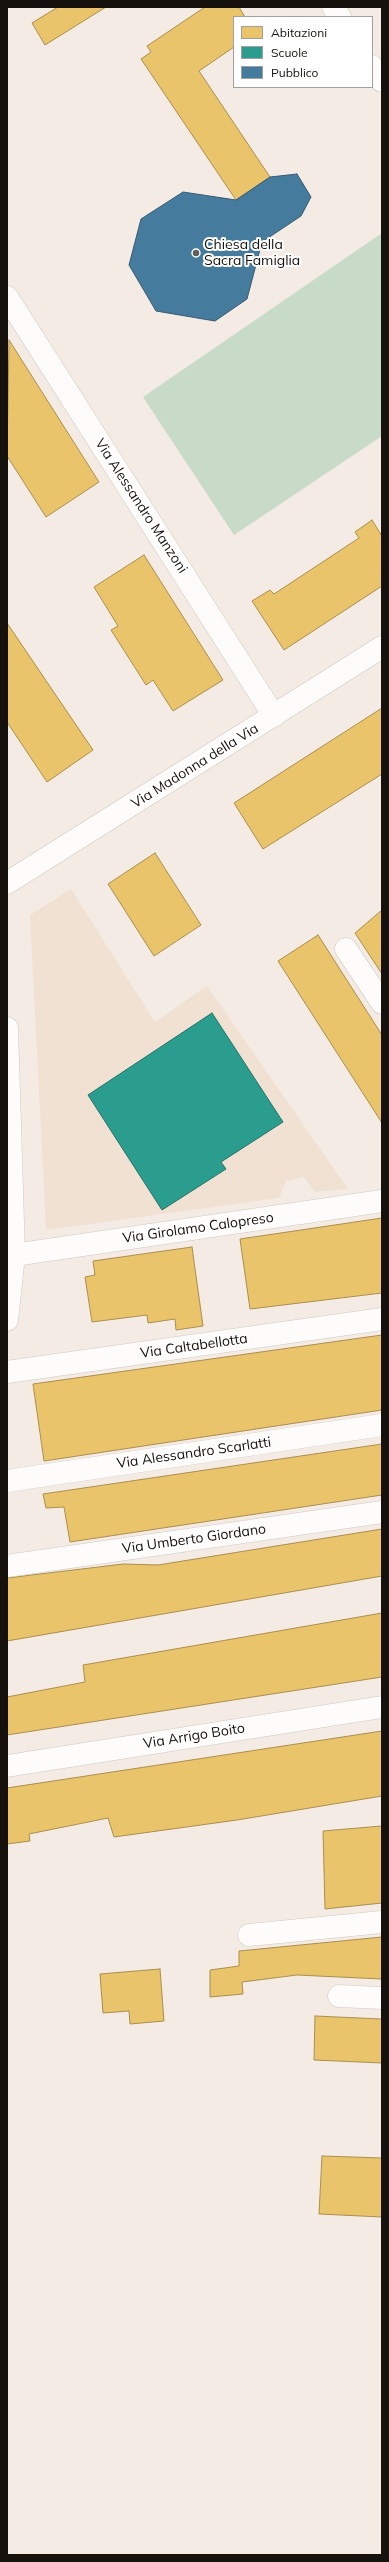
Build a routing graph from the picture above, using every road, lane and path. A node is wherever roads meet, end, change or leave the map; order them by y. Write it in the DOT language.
graph roads {
  1 [pos="333,7"];
  2 [pos="339,16"];
  3 [pos="373,68"];
  4 [pos="382,81"];
  5 [pos="7,297"];
  6 [pos="382,647"];
  7 [pos="274,716"];
  8 [pos="7,883"];
  9 [pos="346,949"];
  10 [pos="382,1003"];
  11 [pos="7,1028"];
  12 [pos="382,1201"];
  13 [pos="14,1255"];
  14 [pos="382,1319"];
  15 [pos="7,1320"];
  16 [pos="7,1372"];
  17 [pos="382,1425"];
  18 [pos="7,1481"];
  19 [pos="382,1512"];
  20 [pos="7,1566"];
  21 [pos="382,1707"];
  22 [pos="7,1766"];
  23 [pos="382,1922"];
  24 [pos="248,1935"];
  25 [pos="338,1996"];
  26 [pos="382,1998"];
  1 -- 2 [label="street"];
  3 -- 4 [label="street"];
  5 -- 7 [label="street, Via Alessandro Manzoni"];
  6 -- 7 [label="street, Via Madonna della Via"];
  7 -- 8 [label="street, Via Madonna della Via"];
  9 -- 10 [label="street"];
  11 -- 13 [label="street"];
  12 -- 13 [label="street, Via Girolamo Calopreso"];
  13 -- 15 [label="street"];
  14 -- 16 [label="street, Via Caltabellotta"];
  17 -- 18 [label="street, Via Alessandro Scarlatti"];
  19 -- 20 [label="street, Via Umberto Giordano"];
  21 -- 22 [label="street, Via Arrigo Boito"];
  23 -- 24 [label="street"];
  25 -- 26 [label="street"];
}
